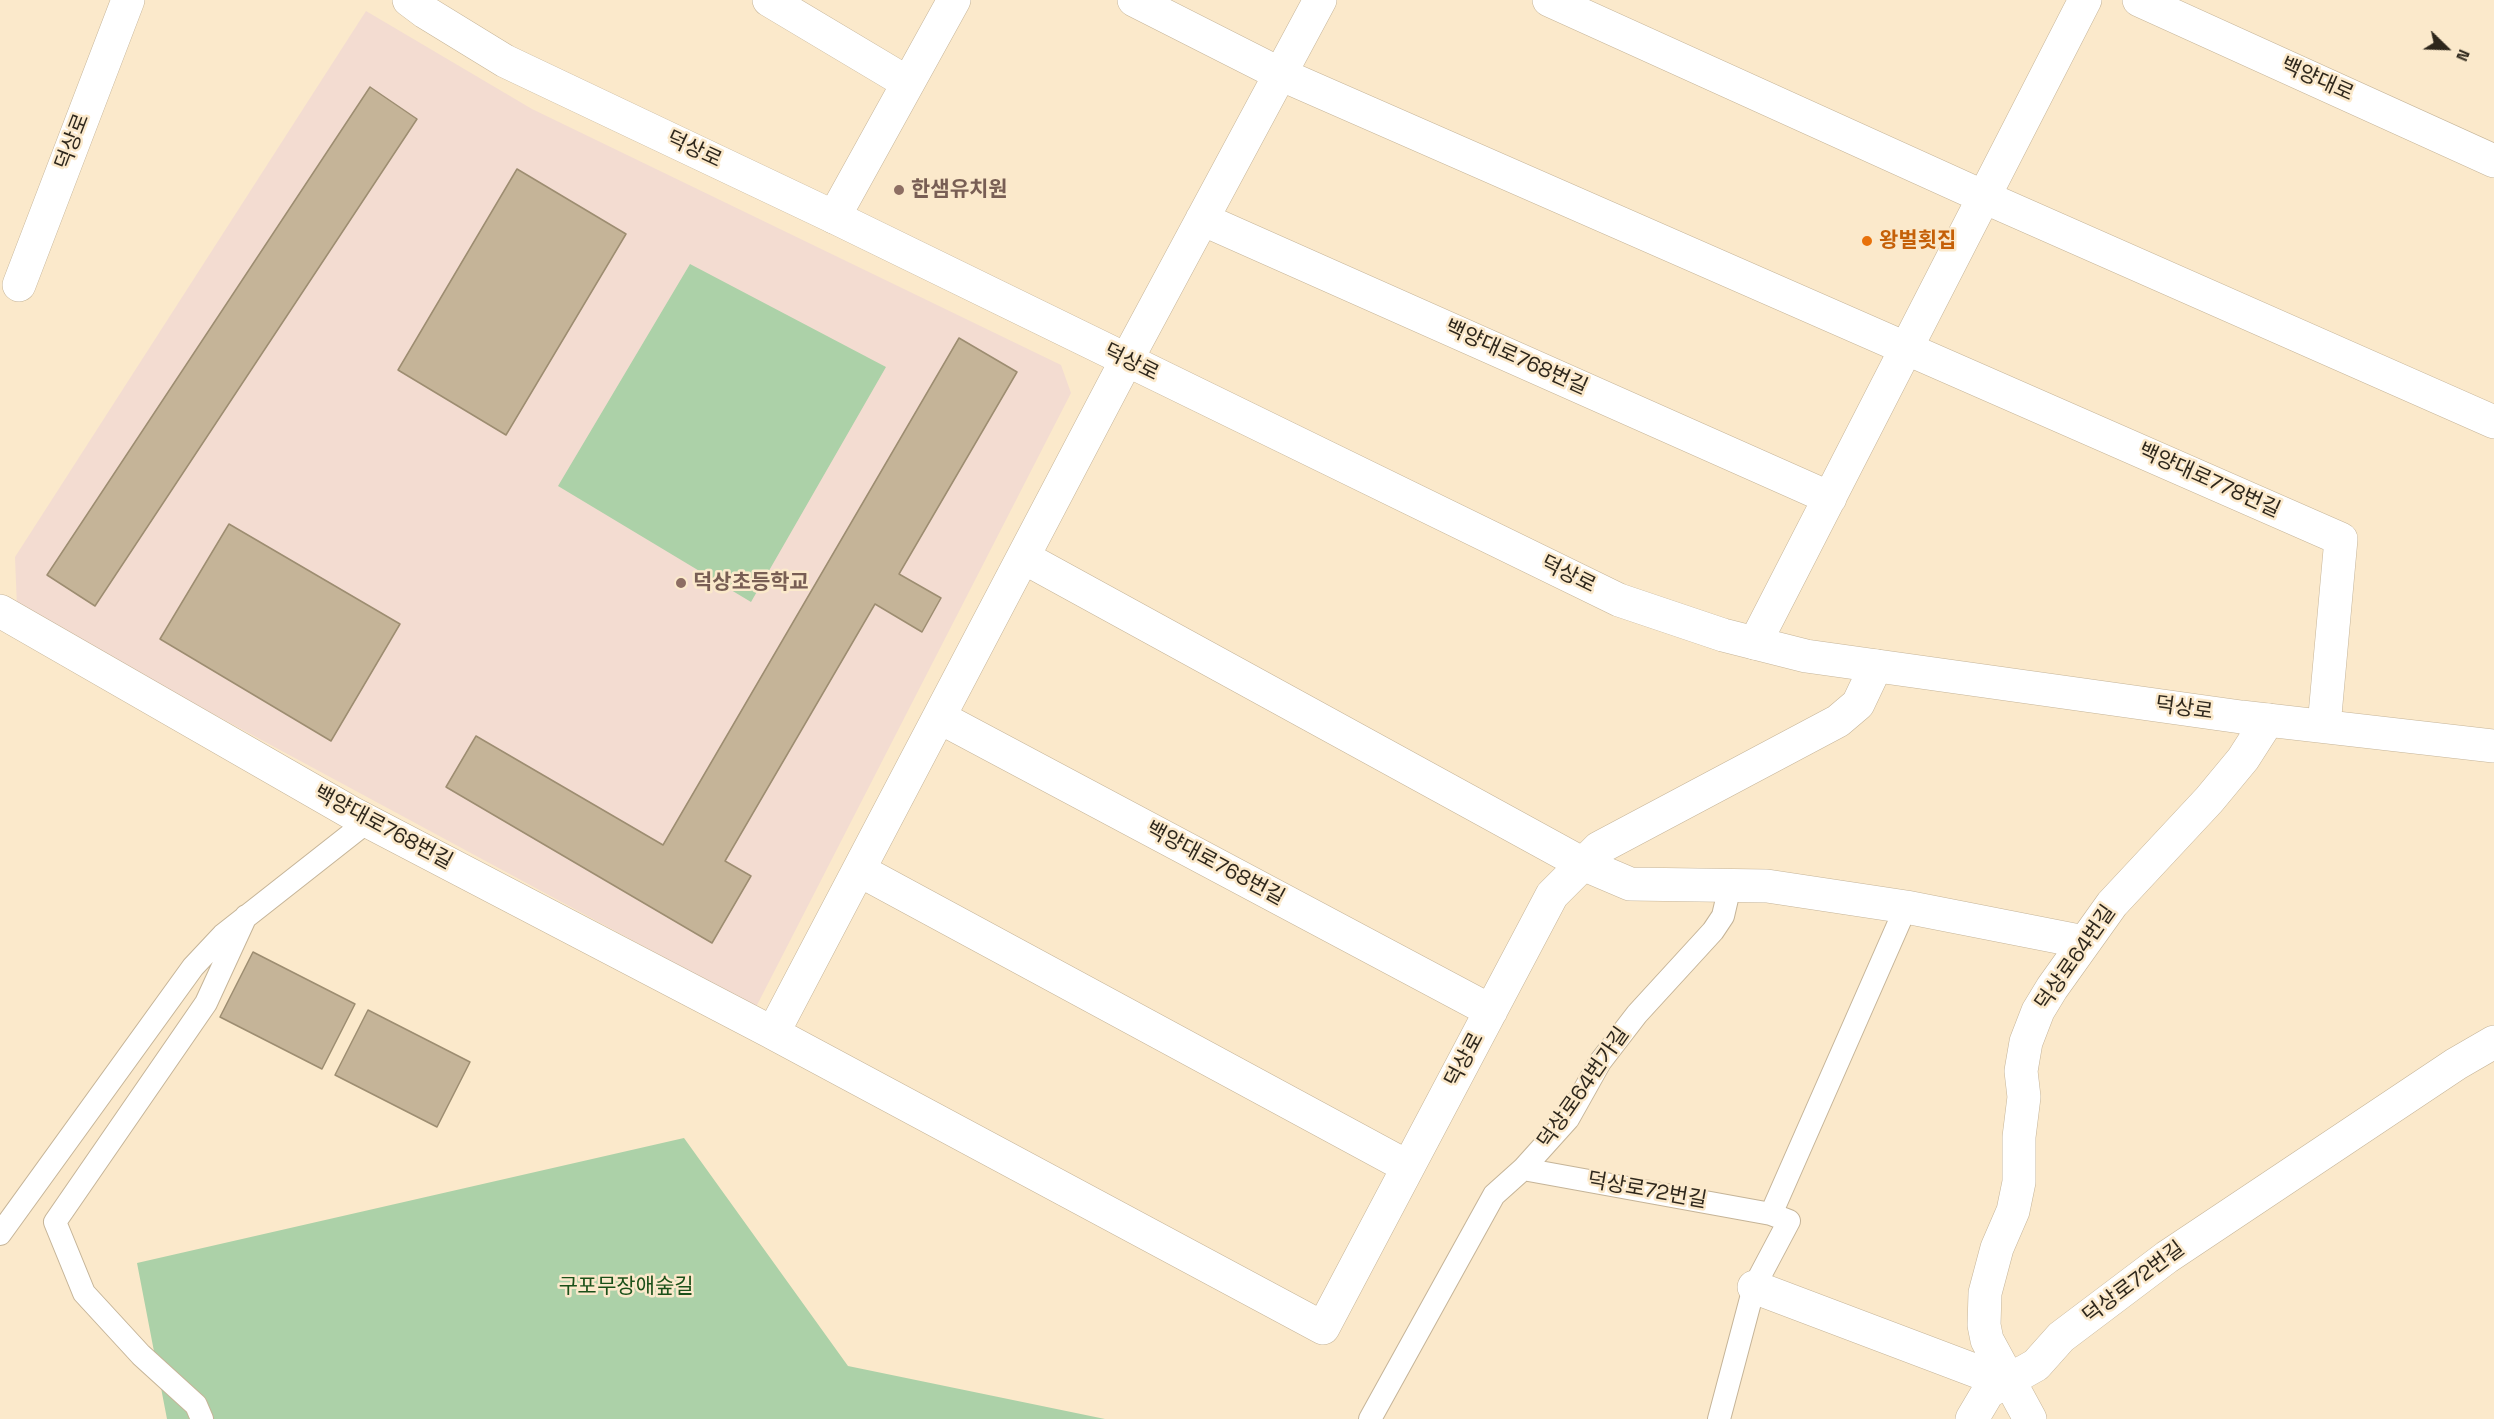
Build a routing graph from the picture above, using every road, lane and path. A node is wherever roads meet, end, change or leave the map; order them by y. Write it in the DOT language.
graph roads {
  1 [pos="128,0"];
  2 [pos="409,0"];
  3 [pos="769,0"];
  4 [pos="954,0"];
  5 [pos="1134,0"];
  6 [pos="1320,0"];
  7 [pos="1549,0"];
  8 [pos="2085,0"];
  9 [pos="2139,0"];
  10 [pos="1280,74"];
  11 [pos="908,83"];
  12 [pos="2494,161"];
  13 [pos="1984,197"];
  14 [pos="834,217"];
  15 [pos="1202,219"];
  16 [pos="19,285"];
  17 [pos="1907,348"];
  18 [pos="1126,361"];
  19 [pos="2494,422"];
  20 [pos="1830,498"];
  21 [pos="1023,557"];
  22 [pos="0,611"];
  23 [pos="1755,643"];
  24 [pos="1875,666"];
  25 [pos="939,717"];
  26 [pos="2268,720"];
  27 [pos="2324,726"];
  28 [pos="2494,747"];
  29 [pos="368,821"];
  30 [pos="1583,864"];
  31 [pos="859,870"];
  32 [pos="1730,886"];
  33 [pos="1906,907"];
  34 [pos="246,916"];
  35 [pos="2085,942"];
  36 [pos="1491,1011"];
  37 [pos="773,1033"];
  38 [pos="2494,1042"];
  39 [pos="1408,1167"];
  40 [pos="1523,1169"];
  41 [pos="1771,1214"];
  42 [pos="0,1234"];
  43 [pos="1754,1287"];
  44 [pos="1323,1328"];
  45 [pos="2008,1383"];
  46 [pos="202,1419"];
  47 [pos="1370,1419"];
  48 [pos="1719,1419"];
  49 [pos="1972,1419"];
  50 [pos="2030,1419"];
  1 -- 16 [label="street, 덕상로"];
  2 -- 14 [label="street, 덕상로"];
  3 -- 11 [label="street"];
  4 -- 11 [label="street"];
  5 -- 10 [label="street"];
  6 -- 10 [label="street"];
  7 -- 13 [label="street"];
  8 -- 13 [label="street"];
  9 -- 12 [label="street, 백양대로"];
  10 -- 15 [label="street"];
  10 -- 17 [label="street"];
  11 -- 14 [label="street"];
  13 -- 17 [label="street"];
  13 -- 19 [label="street"];
  14 -- 18 [label="street, 덕상로"];
  15 -- 18 [label="street"];
  15 -- 20 [label="street, 백양대로768번길"];
  17 -- 20 [label="street"];
  17 -- 27 [label="street, 백양대로778번길"];
  18 -- 21 [label="street"];
  18 -- 23 [label="street, 덕상로"];
  20 -- 23 [label="street"];
  21 -- 25 [label="street"];
  21 -- 30 [label="street"];
  22 -- 29 [label="street, 백양대로768번길"];
  23 -- 24 [label="street, 덕상로"];
  24 -- 26 [label="street, 덕상로"];
  24 -- 30 [label="street, 덕상로"];
  25 -- 31 [label="street"];
  25 -- 36 [label="street, 백양대로768번길"];
  26 -- 27 [label="street, 덕상로"];
  26 -- 35 [label="street, 덕상로64번길"];
  27 -- 28 [label="street, 덕상로"];
  29 -- 34 [label="lane"];
  29 -- 37 [label="street, 백양대로768번길"];
  30 -- 32 [label="street"];
  30 -- 36 [label="street, 덕상로"];
  31 -- 37 [label="street"];
  31 -- 39 [label="street"];
  32 -- 33 [label="street"];
  32 -- 40 [label="lane, 덕상로64번가길"];
  33 -- 35 [label="street"];
  33 -- 41 [label="lane"];
  34 -- 42 [label="lane"];
  34 -- 46 [label="lane"];
  35 -- 45 [label="street, 덕상로64번길"];
  36 -- 39 [label="street, 덕상로"];
  37 -- 44 [label="street, 백양대로768번길"];
  38 -- 45 [label="street, 덕상로72번길"];
  39 -- 44 [label="street, 덕상로"];
  40 -- 41 [label="lane, 덕상로72번길"];
  40 -- 47 [label="lane, 덕상로64번가길"];
  41 -- 43 [label="lane"];
  43 -- 45 [label="street"];
  43 -- 48 [label="lane"];
  45 -- 49 [label="street, 덕상로72번길"];
  45 -- 50 [label="street, 덕상로64번길"];
}
